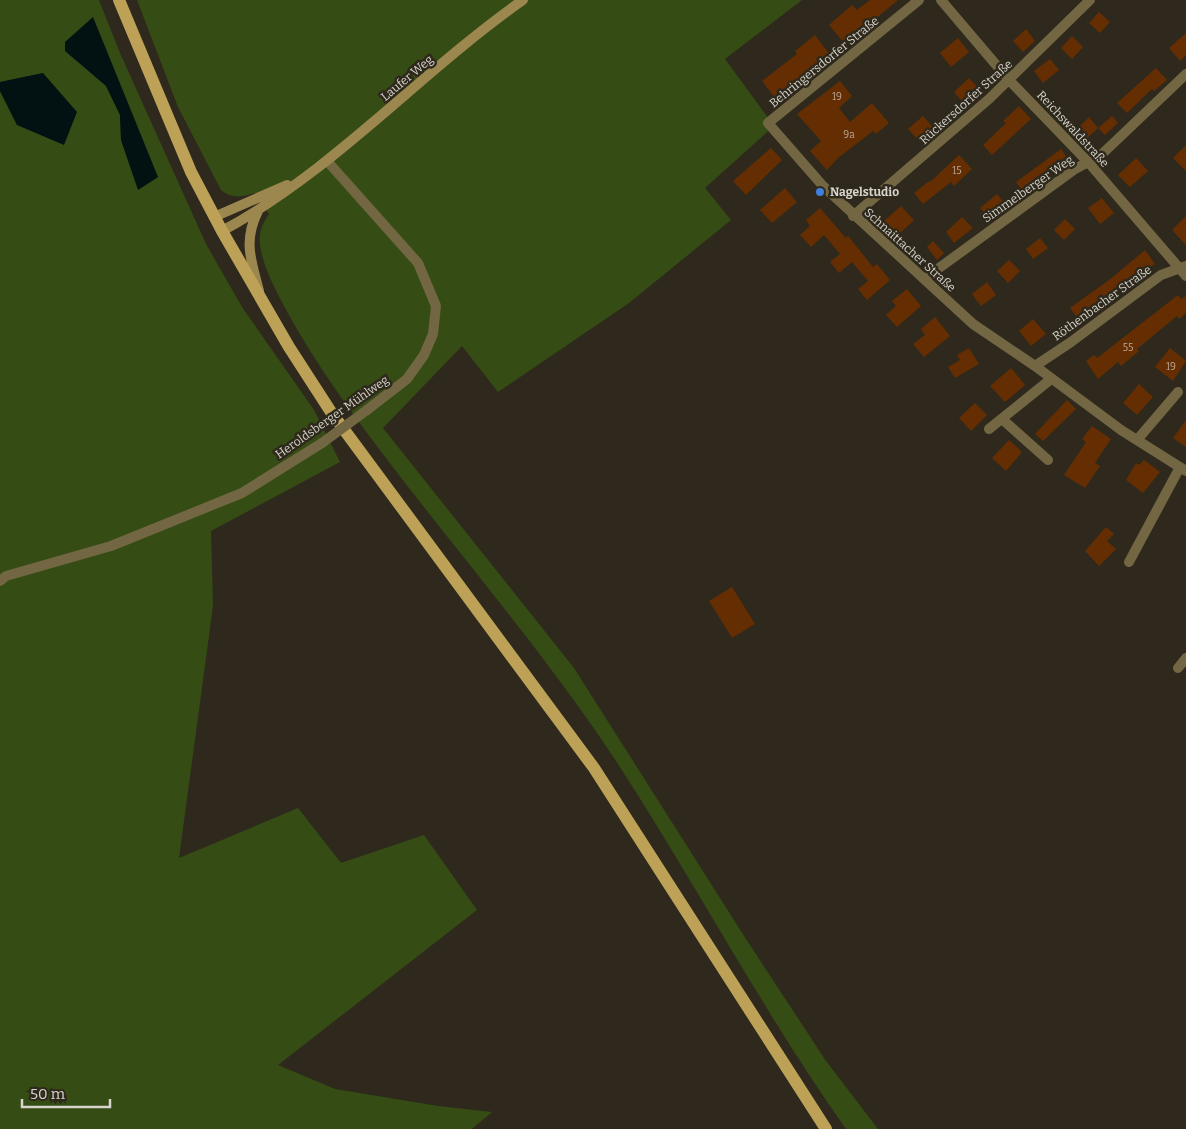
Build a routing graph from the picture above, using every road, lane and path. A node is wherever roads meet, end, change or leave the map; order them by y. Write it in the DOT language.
graph roads {
  1 [pos="119,0"];
  2 [pos="523,0"];
  3 [pos="919,0"];
  4 [pos="942,0"];
  5 [pos="1090,0"];
  6 [pos="1186,74"];
  7 [pos="1009,80"];
  8 [pos="768,124"];
  9 [pos="328,162"];
  10 [pos="1089,163"];
  11 [pos="308,176"];
  12 [pos="258,210"];
  13 [pos="853,216"];
  14 [pos="214,217"];
  15 [pos="222,231"];
  16 [pos="1183,271"];
  17 [pos="924,279"];
  18 [pos="262,301"];
  19 [pos="1035,366"];
  20 [pos="1051,378"];
  21 [pos="1178,392"];
  22 [pos="1002,419"];
  23 [pos="988,429"];
  24 [pos="1137,440"];
  25 [pos="1048,460"];
  26 [pos="1183,469"];
  27 [pos="1129,562"];
  28 [pos="0,581"];
  29 [pos="1186,658"];
  30 [pos="1178,668"];
  31 [pos="826,1129"];
  1 -- 14 [label="main road"];
  2 -- 9 [label="street, Laufer Weg"];
  3 -- 8 [label="street, Behringersdorfer Straße"];
  4 -- 7 [label="street, Reichswaldstraße"];
  5 -- 7 [label="street, Rückersdorfer Straße"];
  6 -- 10 [label="street, Simmelberger Weg"];
  7 -- 10 [label="street, Reichswaldstraße"];
  7 -- 13 [label="street, Rückersdorfer Straße"];
  8 -- 13 [label="street, Schnaittacher Straße"];
  9 -- 11 [label="street, Laufer Weg"];
  9 -- 28 [label="street, Heroldsberger Mühlweg, bridge"];
  10 -- 16 [label="street, Reichswaldstraße"];
  10 -- 17 [label="street, Simmelberger Weg"];
  11 -- 12 [label="street, Laufer Weg"];
  11 -- 14 [label="street, Laufer Weg"];
  12 -- 15 [label="street, Laufer Weg"];
  12 -- 18 [label="street"];
  13 -- 17 [label="street, Schnaittacher Straße"];
  14 -- 15 [label="main road"];
  15 -- 18 [label="main road"];
  16 -- 19 [label="street, Röthenbacher Straße"];
  17 -- 19 [label="street, Schnaittacher Straße"];
  18 -- 31 [label="main road"];
  19 -- 20 [label="street, Schnaittacher Straße"];
  20 -- 22 [label="street"];
  20 -- 24 [label="street, Schnaittacher Straße"];
  21 -- 24 [label="street"];
  22 -- 23 [label="street"];
  22 -- 25 [label="street"];
  24 -- 26 [label="street, Schnaittacher Straße"];
  26 -- 27 [label="street, Schnaittacher Straße"];
  29 -- 30 [label="street"];
}
